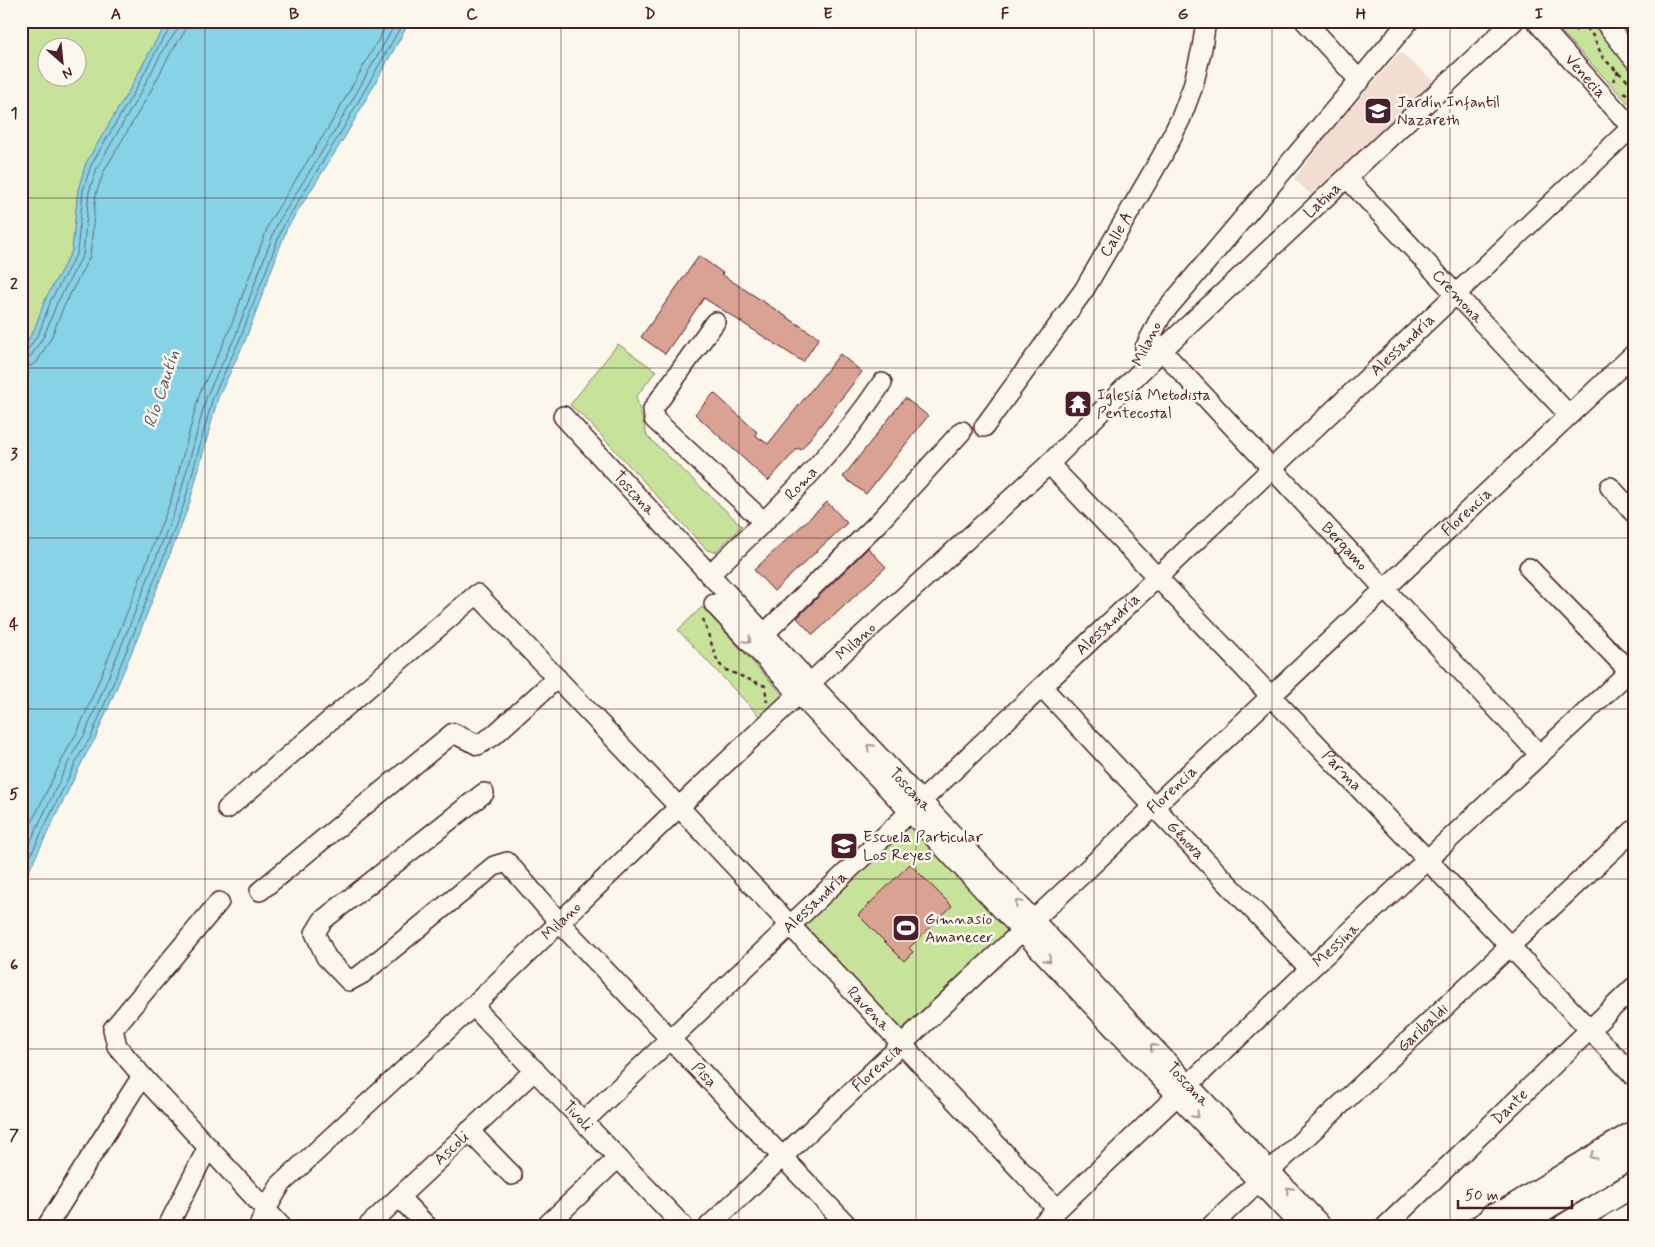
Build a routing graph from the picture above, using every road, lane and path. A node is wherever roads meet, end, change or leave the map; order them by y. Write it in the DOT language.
graph roads {
  1 [pos="1206,21"];
  2 [pos="1305,21"];
  3 [pos="1409,21"];
  4 [pos="1514,21"];
  5 [pos="1536,21"];
  6 [pos="1560,21"];
  7 [pos="1604,21"];
  8 [pos="1569,22"];
  9 [pos="1582,22"];
  10 [pos="1578,25"];
  11 [pos="1634,59"];
  12 [pos="1360,81"];
  13 [pos="1630,98"];
  14 [pos="1633,129"];
  15 [pos="1347,178"];
  16 [pos="1456,294"];
  17 [pos="715,322"];
  18 [pos="1156,344"];
  19 [pos="1634,354"];
  20 [pos="882,383"];
  21 [pos="1569,415"];
  22 [pos="563,416"];
  23 [pos="984,427"];
  24 [pos="962,431"];
  25 [pos="1049,464"];
  26 [pos="1272,469"];
  27 [pos="1610,487"];
  28 [pos="1634,513"];
  29 [pos="764,522"];
  30 [pos="1529,568"];
  31 [pos="709,575"];
  32 [pos="1157,577"];
  33 [pos="1384,589"];
  34 [pos="711,609"];
  35 [pos="764,634"];
  36 [pos="1632,671"];
  37 [pos="556,678"];
  38 [pos="1042,687"];
  39 [pos="804,689"];
  40 [pos="1271,696"];
  41 [pos="778,714"];
  42 [pos="1539,754"];
  43 [pos="484,793"];
  44 [pos="680,807"];
  45 [pos="915,807"];
  46 [pos="1154,807"];
  47 [pos="227,809"];
  48 [pos="1634,830"];
  49 [pos="1428,861"];
  50 [pos="260,891"];
  51 [pos="218,902"];
  52 [pos="560,923"];
  53 [pos="790,925"];
  54 [pos="1028,926"];
  55 [pos="1509,946"];
  56 [pos="1310,970"];
  57 [pos="1634,988"];
  58 [pos="473,1006"];
  59 [pos="1589,1030"];
  60 [pos="670,1039"];
  61 [pos="902,1044"];
  62 [pos="535,1070"];
  63 [pos="142,1076"];
  64 [pos="1634,1076"];
  65 [pos="1183,1090"];
  66 [pos="584,1121"];
  67 [pos="1634,1130"];
  68 [pos="469,1131"];
  69 [pos="208,1147"];
  70 [pos="1634,1154"];
  71 [pos="782,1157"];
  72 [pos="618,1158"];
  73 [pos="1603,1172"];
  74 [pos="512,1175"];
  75 [pos="1264,1176"];
  76 [pos="1630,1186"];
  77 [pos="399,1197"];
  78 [pos="1058,1209"];
  79 [pos="1634,1214"];
  80 [pos="262,1217"];
  81 [pos="1485,1221"];
  82 [pos="47,1226"];
  83 [pos="168,1226"];
  84 [pos="281,1226"];
  85 [pos="368,1226"];
  86 [pos="427,1226"];
  87 [pos="546,1226"];
  88 [pos="683,1226"];
  89 [pos="709,1226"];
  90 [pos="848,1226"];
  91 [pos="1040,1226"];
  92 [pos="1210,1226"];
  93 [pos="1300,1226"];
  94 [pos="1322,1226"];
  95 [pos="1386,1226"];
  96 [pos="1515,1226"];
  97 [pos="1565,1226"];
  98 [pos="1587,1226"];
  99 [pos="1613,1226"];
  1 -- 23 [label="street, Calle A"];
  2 -- 12 [label="street"];
  3 -- 12 [label="street, Milano"];
  4 -- 15 [label="street, Latina"];
  5 -- 14 [label="street, Venecia"];
  6 -- 8 [label="path"];
  7 -- 11 [label="street"];
  8 -- 10 [label="path"];
  8 -- 10 [label="path"];
  9 -- 10 [label="path"];
  9 -- 13 [label="path"];
  12 -- 18 [label="street, Milano"];
  14 -- 16 [label="street, Alessandría"];
  15 -- 16 [label="street, Cremona"];
  15 -- 18 [label="street, Latina"];
  16 -- 21 [label="street, Cremona"];
  16 -- 26 [label="street, Alessandría"];
  17 -- 29 [label="street"];
  18 -- 25 [label="street, Milano"];
  18 -- 26 [label="street, Bergamo"];
  19 -- 21 [label="street, Florencia"];
  20 -- 29 [label="street, Roma"];
  21 -- 33 [label="street, Florencia"];
  22 -- 31 [label="street, Toscana"];
  24 -- 35 [label="street"];
  25 -- 32 [label="street, Parma"];
  25 -- 39 [label="street, Milano"];
  26 -- 32 [label="street, Alessandría"];
  26 -- 33 [label="street, Bergamo"];
  27 -- 28 [label="street"];
  29 -- 31 [label="street, Roma"];
  30 -- 36 [label="street"];
  31 -- 35 [label="street, Toscana"];
  32 -- 38 [label="street, Alessandría"];
  32 -- 40 [label="street, Parma"];
  33 -- 40 [label="street, Florencia"];
  33 -- 42 [label="street, Bergamo"];
  34 -- 39 [label="street, Toscana, one-way"];
  34 -- 41 [label="path"];
  35 -- 39 [label="street, Toscana"];
  36 -- 42 [label="street, Messina"];
  37 -- 44 [label="street, Ravena"];
  37 -- 47 [label="street, Ravena"];
  37 -- 50 [label="street"];
  38 -- 45 [label="street, Alessandría"];
  38 -- 46 [label="street, Génova"];
  39 -- 41 [label="street, Milano"];
  39 -- 45 [label="street, Toscana"];
  40 -- 46 [label="street, Florencia"];
  40 -- 49 [label="street, Parma"];
  41 -- 44 [label="street, Milano"];
  42 -- 49 [label="street, Messina"];
  43 -- 52 [label="street, Pisa"];
  44 -- 52 [label="street, Milano"];
  44 -- 53 [label="street, Ravena"];
  45 -- 53 [label="street, Alessandría"];
  45 -- 54 [label="street, Toscana"];
  46 -- 54 [label="street, Florencia"];
  46 -- 56 [label="street, Génova"];
  48 -- 55 [label="street, Garibaldi"];
  49 -- 55 [label="street, Parma"];
  49 -- 56 [label="street, Messina"];
  51 -- 63 [label="street"];
  52 -- 58 [label="street, Milano"];
  52 -- 60 [label="street, Pisa"];
  53 -- 60 [label="street, Alessandría"];
  53 -- 61 [label="street, Ravena"];
  54 -- 61 [label="street, Florencia"];
  54 -- 65 [label="street, Toscana"];
  55 -- 59 [label="street, Parma"];
  55 -- 75 [label="street, Garibaldi"];
  56 -- 65 [label="street, Messina"];
  57 -- 59 [label="street, Dante"];
  58 -- 62 [label="street, Tivoli"];
  58 -- 80 [label="street, Milano"];
  59 -- 64 [label="street, Parma"];
  59 -- 95 [label="street, Dante"];
  60 -- 66 [label="street, Alessandría"];
  60 -- 71 [label="street, Pisa"];
  61 -- 71 [label="street, Florencia"];
  61 -- 78 [label="street, Ravena"];
  62 -- 66 [label="street, Tivoli"];
  62 -- 68 [label="street, Ascoli"];
  63 -- 69 [label="street"];
  63 -- 82 [label="street"];
  65 -- 75 [label="street, Toscana"];
  65 -- 78 [label="street, Messina"];
  66 -- 72 [label="street, Tivoli"];
  67 -- 81 [label="street, one-way"];
  68 -- 74 [label="street"];
  68 -- 77 [label="street, Ascoli"];
  69 -- 80 [label="street"];
  69 -- 83 [label="street"];
  70 -- 73 [label="main road"];
  71 -- 89 [label="street, Florencia"];
  71 -- 90 [label="street, Pisa"];
  72 -- 87 [label="street"];
  72 -- 88 [label="street, Tivoli"];
  73 -- 81 [label="main road"];
  73 -- 96 [label="main road"];
  75 -- 92 [label="street, Garibaldi"];
  75 -- 93 [label="street, Toscana"];
  94 -- 75 [label="street, Toscana, one-way"];
  76 -- 97 [label="main road"];
  76 -- 98 [label="main road"];
  77 -- 85 [label="street, Ascoli"];
  77 -- 86 [label="street"];
  78 -- 91 [label="street, Messina"];
  79 -- 99 [label="main road"];
  80 -- 84 [label="street"];
}
